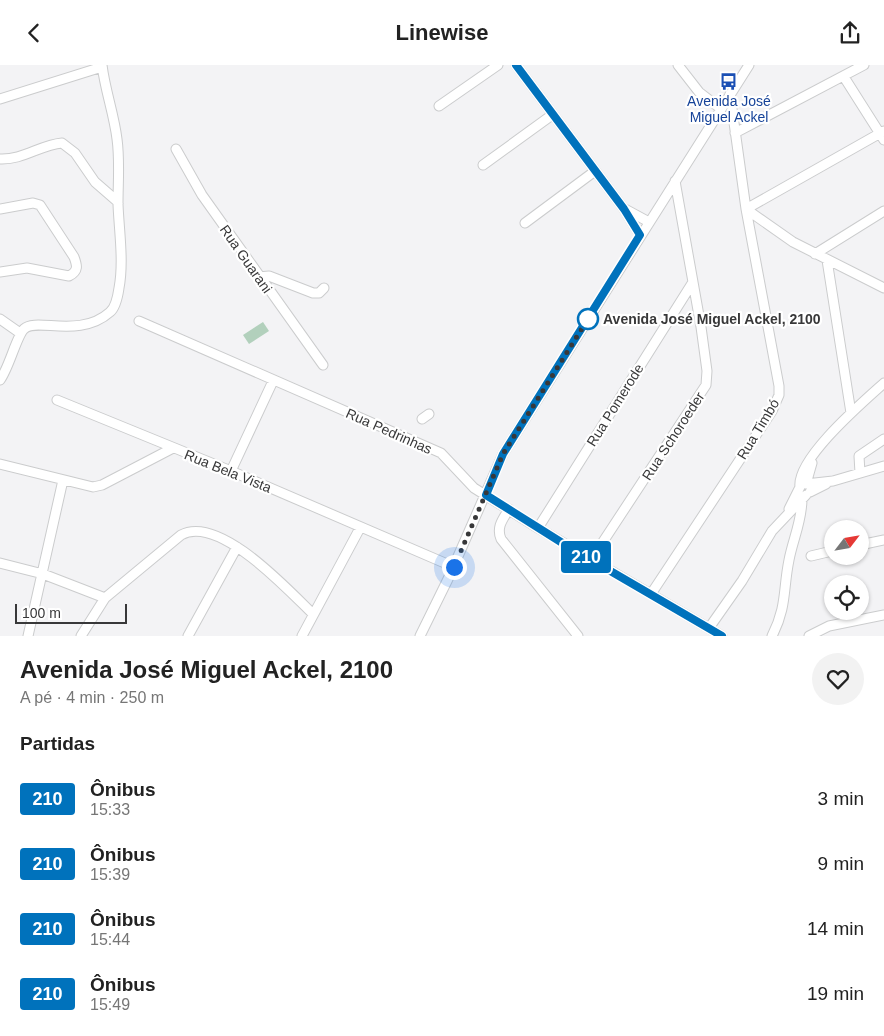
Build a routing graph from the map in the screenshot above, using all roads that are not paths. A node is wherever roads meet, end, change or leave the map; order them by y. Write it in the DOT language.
graph roads {
  1 [pos="498,65"];
  2 [pos="516,65"];
  3 [pos="678,65"];
  4 [pos="749,65"];
  5 [pos="864,65"];
  6 [pos="102,66"];
  7 [pos="844,77"];
  8 [pos="730,93"];
  9 [pos="0,99"];
  10 [pos="440,106"];
  11 [pos="721,109"];
  12 [pos="552,115"];
  13 [pos="735,133"];
  14 [pos="883,135"];
  15 [pos="176,149"];
  16 [pos="0,159"];
  17 [pos="483,165"];
  18 [pos="595,171"];
  19 [pos="675,181"];
  20 [pos="118,202"];
  21 [pos="0,209"];
  22 [pos="624,209"];
  23 [pos="746,209"];
  24 [pos="884,211"];
  25 [pos="649,221"];
  26 [pos="525,223"];
  27 [pos="640,235"];
  28 [pos="815,254"];
  29 [pos="827,260"];
  30 [pos="0,272"];
  31 [pos="258,277"];
  32 [pos="693,282"];
  33 [pos="324,288"];
  34 [pos="884,288"];
  35 [pos="0,319"];
  36 [pos="139,321"];
  37 [pos="20,333"];
  38 [pos="323,365"];
  39 [pos="0,380"];
  40 [pos="273,381"];
  41 [pos="884,383"];
  42 [pos="57,400"];
  43 [pos="851,413"];
  44 [pos="150,439"];
  45 [pos="884,439"];
  46 [pos="173,448"];
  47 [pos="150,459"];
  48 [pos="0,464"];
  49 [pos="884,466"];
  50 [pos="231,471"];
  51 [pos="860,473"];
  52 [pos="64,480"];
  53 [pos="804,491"];
  54 [pos="486,495"];
  55 [pos="509,509"];
  56 [pos="360,528"];
  57 [pos="538,528"];
  58 [pos="884,540"];
  59 [pos="869,543"];
  60 [pos="237,547"];
  61 [pos="824,553"];
  62 [pos="811,556"];
  63 [pos="591,559"];
  64 [pos="0,563"];
  65 [pos="454,567"];
  66 [pos="42,574"];
  67 [pos="651,594"];
  68 [pos="104,598"];
  69 [pos="314,614"];
  70 [pos="884,615"];
  71 [pos="709,628"];
  72 [pos="28,636"];
  73 [pos="82,636"];
  74 [pos="188,636"];
  75 [pos="302,636"];
  76 [pos="420,636"];
  77 [pos="578,636"];
  78 [pos="722,636"];
  79 [pos="772,636"];
  80 [pos="809,636"];
  1 -- 10 [label="street"];
  2 -- 12 [label="street"];
  3 -- 11 [label="street"];
  4 -- 8 [label="street"];
  5 -- 7 [label="street"];
  6 -- 9 [label="street"];
  6 -- 20 [label="street"];
  7 -- 13 [label="street"];
  7 -- 14 [label="street"];
  8 -- 11 [label="street"];
  8 -- 13 [label="street, Rua Timbó"];
  11 -- 19 [label="street"];
  12 -- 17 [label="street"];
  12 -- 18 [label="street"];
  13 -- 23 [label="street, Rua Timbó"];
  14 -- 23 [label="street"];
  15 -- 31 [label="street, Rua Guarani"];
  16 -- 20 [label="street"];
  18 -- 22 [label="street"];
  18 -- 26 [label="street"];
  19 -- 25 [label="street"];
  19 -- 32 [label="street, Rua Schoroeder"];
  20 -- 37 [label="street"];
  21 -- 30 [label="street"];
  22 -- 25 [label="street"];
  22 -- 27 [label="street"];
  23 -- 28 [label="street"];
  23 -- 67 [label="street, Rua Timbó"];
  24 -- 28 [label="street"];
  25 -- 27 [label="street"];
  27 -- 54 [label="street"];
  28 -- 29 [label="street"];
  29 -- 34 [label="street"];
  29 -- 43 [label="street"];
  31 -- 33 [label="street"];
  31 -- 38 [label="street, Rua Guarani"];
  32 -- 57 [label="street, Rua Pomerode"];
  32 -- 63 [label="street, Rua Schoroeder"];
  35 -- 37 [label="street"];
  36 -- 40 [label="street, Rua Pedrinhas"];
  37 -- 39 [label="street"];
  40 -- 50 [label="street"];
  40 -- 54 [label="street, Rua Pedrinhas"];
  41 -- 43 [label="street"];
  42 -- 44 [label="street"];
  43 -- 53 [label="street"];
  44 -- 46 [label="street"];
  44 -- 47 [label="street"];
  45 -- 51 [label="street"];
  46 -- 47 [label="street, Rua Bela Vista"];
  46 -- 50 [label="street, Rua Bela Vista"];
  47 -- 52 [label="street, Rua Bela Vista"];
  48 -- 52 [label="street, Rua Bela Vista"];
  49 -- 51 [label="street"];
  50 -- 56 [label="street, Rua Bela Vista"];
  51 -- 53 [label="street"];
  52 -- 66 [label="street"];
  53 -- 71 [label="street"];
  53 -- 79 [label="street"];
  54 -- 55 [label="street, Rua Pedrinhas"];
  54 -- 65 [label="street"];
  55 -- 57 [label="street, Rua Pedrinhas"];
  55 -- 77 [label="street"];
  56 -- 65 [label="street, Rua Bela Vista"];
  56 -- 69 [label="street"];
  57 -- 63 [label="street, Rua Pedrinhas"];
  58 -- 59 [label="street"];
  60 -- 68 [label="street"];
  60 -- 69 [label="street"];
  60 -- 74 [label="street"];
  61 -- 62 [label="street"];
  63 -- 67 [label="street, Rua Pedrinhas"];
  64 -- 66 [label="street"];
  65 -- 76 [label="street"];
  66 -- 68 [label="street"];
  66 -- 72 [label="street"];
  67 -- 71 [label="street, Rua Pedrinhas"];
  68 -- 73 [label="street"];
  69 -- 75 [label="street"];
  70 -- 80 [label="street"];
  71 -- 78 [label="street, Rua Pedrinhas"];
}
